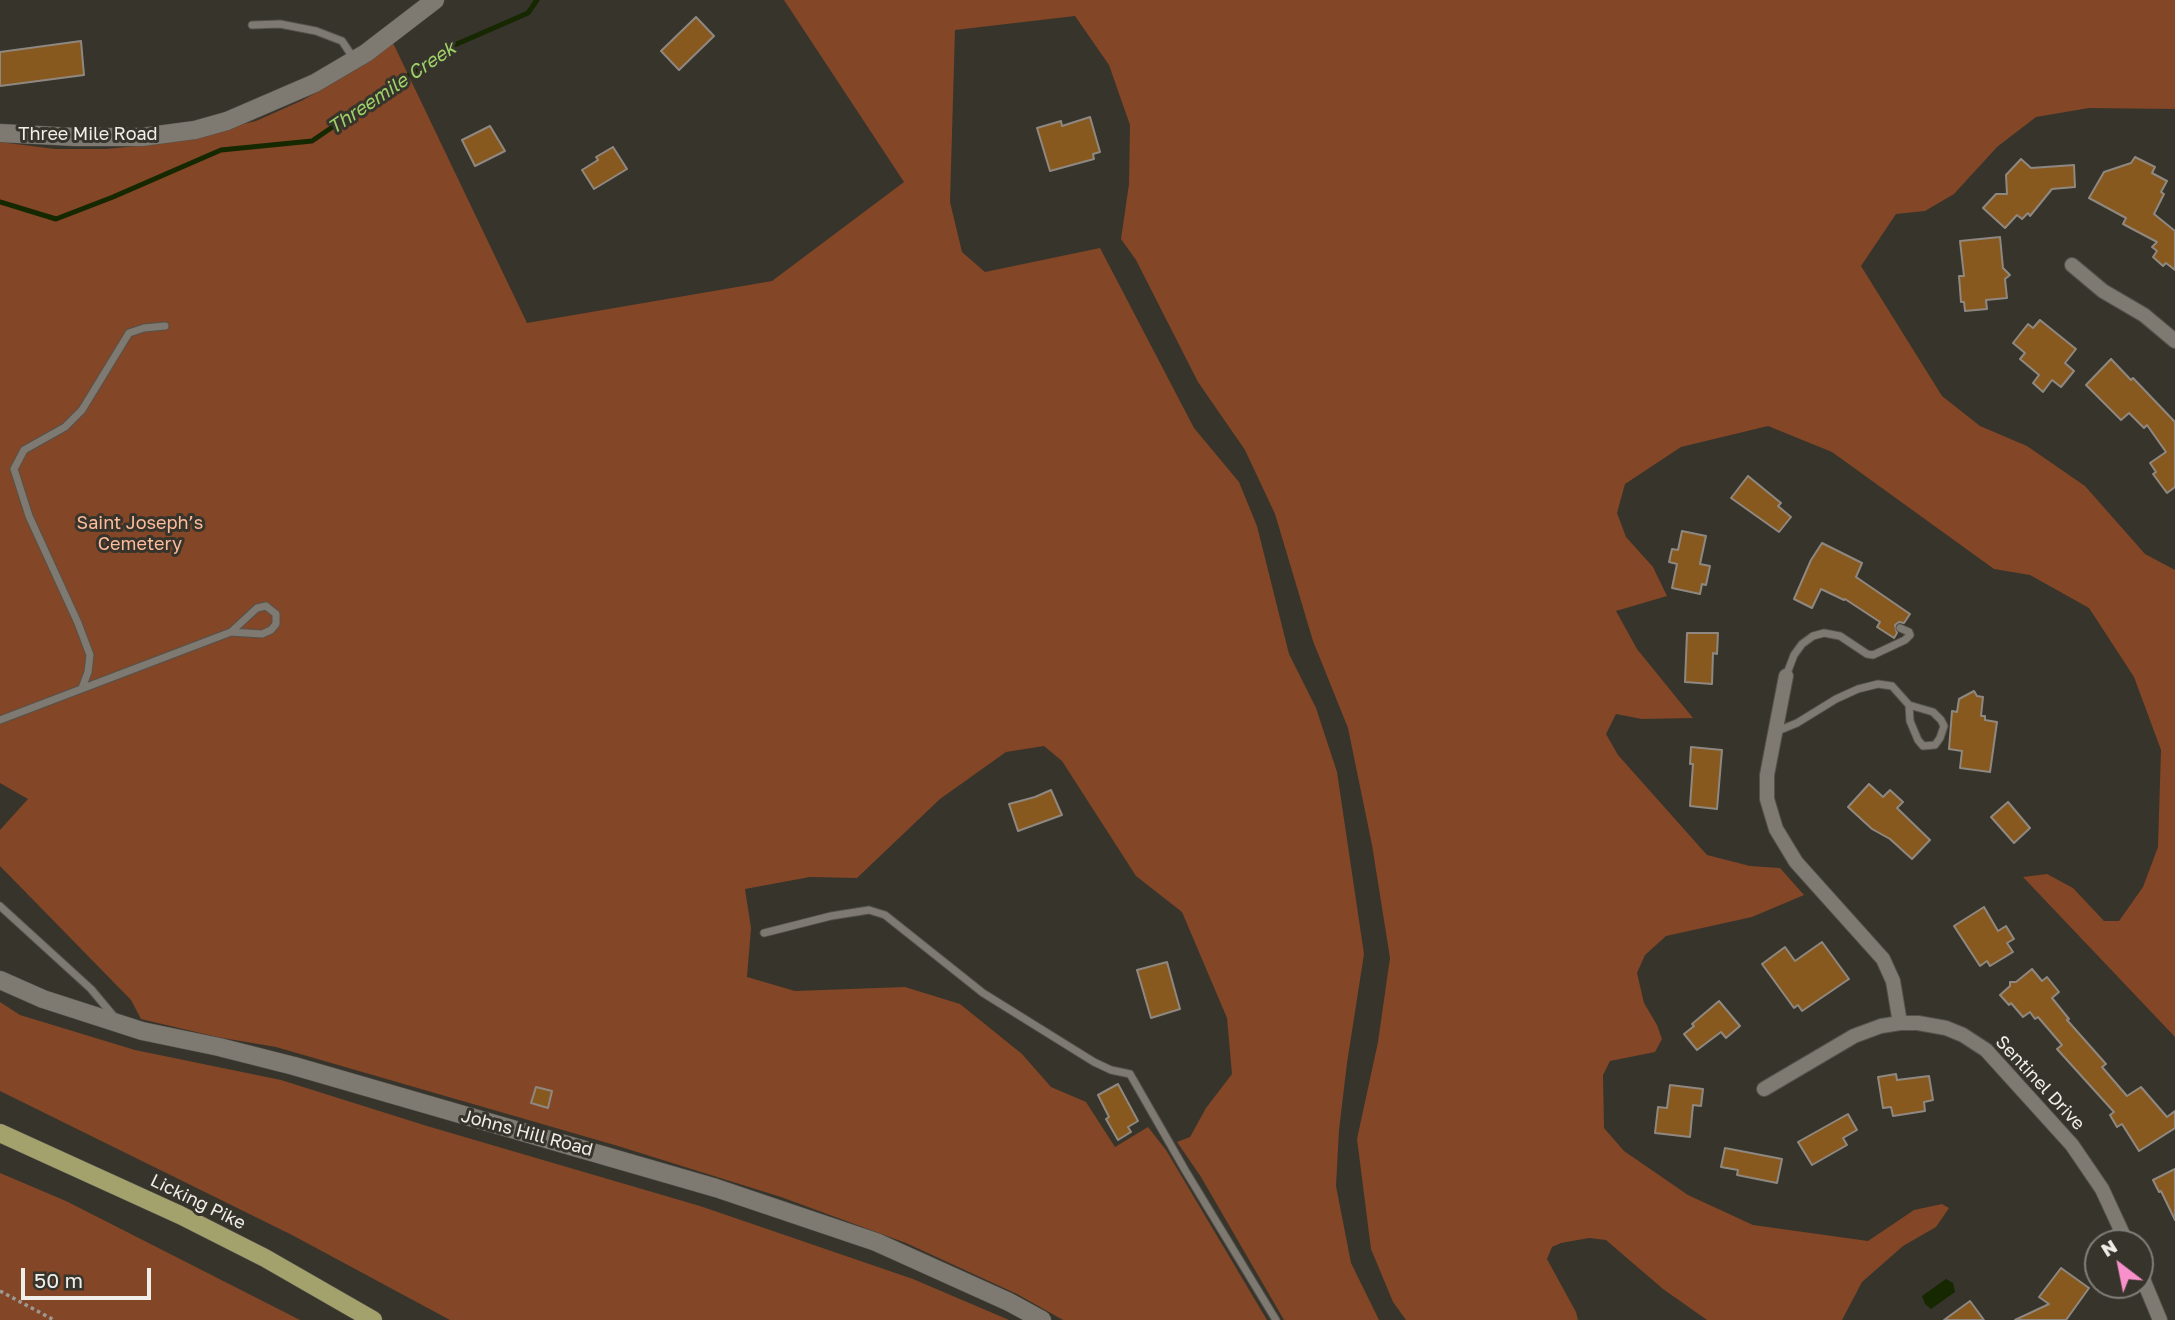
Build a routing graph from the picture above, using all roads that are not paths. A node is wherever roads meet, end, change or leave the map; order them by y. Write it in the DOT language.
graph roads {
  1 [pos="435,0"];
  2 [pos="251,25"];
  3 [pos="355,60"];
  4 [pos="0,133"];
  5 [pos="2072,265"];
  6 [pos="166,326"];
  7 [pos="2175,341"];
  8 [pos="1900,628"];
  9 [pos="231,632"];
  10 [pos="1786,676"];
  11 [pos="82,688"];
  12 [pos="1909,705"];
  13 [pos="0,720"];
  14 [pos="1775,733"];
  15 [pos="0,906"];
  16 [pos="764,933"];
  17 [pos="0,980"];
  18 [pos="1900,1023"];
  19 [pos="121,1025"];
  20 [pos="1764,1089"];
  21 [pos="0,1133"];
  22 [pos="2121,1229"];
  23 [pos="2151,1299"];
  24 [pos="373,1320"];
  25 [pos="1042,1320"];
  26 [pos="1276,1320"];
  27 [pos="2160,1320"];
  1 -- 3 [label="main road, Three Mile Road"];
  2 -- 3 [label="lane"];
  3 -- 4 [label="main road, Three Mile Road"];
  5 -- 7 [label="street"];
  6 -- 11 [label="lane"];
  8 -- 10 [label="lane"];
  9 -- 9 [label="lane"];
  9 -- 11 [label="lane"];
  10 -- 14 [label="street"];
  11 -- 13 [label="lane"];
  12 -- 12 [label="lane"];
  12 -- 14 [label="lane"];
  14 -- 18 [label="street"];
  15 -- 19 [label="lane"];
  16 -- 26 [label="lane"];
  17 -- 19 [label="main road, Johns Hill Road"];
  18 -- 20 [label="street, Sentinel Drive"];
  18 -- 22 [label="street, Sentinel Drive"];
  19 -- 25 [label="main road, Johns Hill Road"];
  21 -- 24 [label="main road, Licking Pike"];
  23 -- 27 [label="street"];
}
